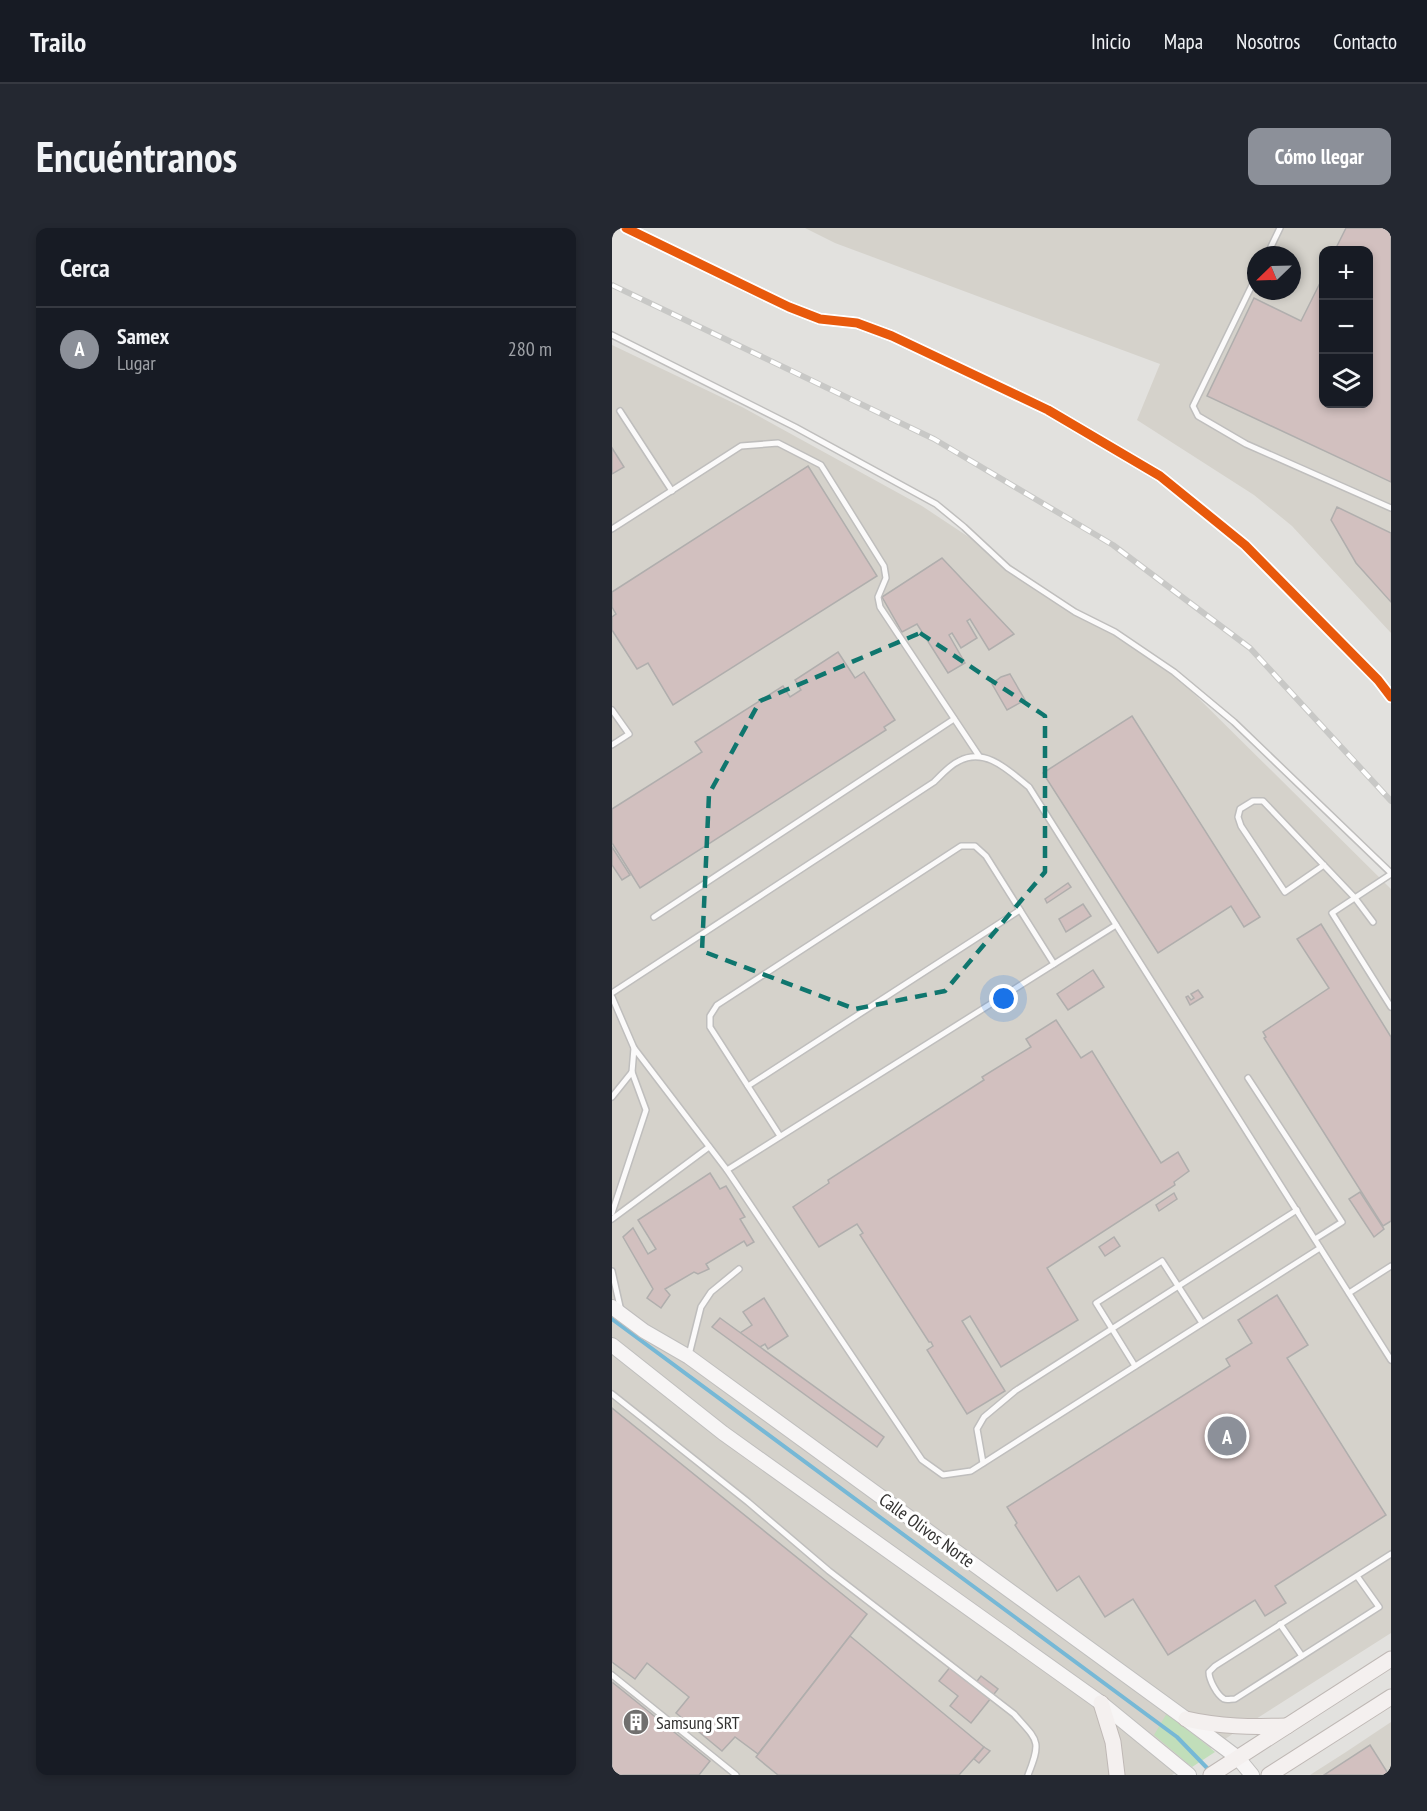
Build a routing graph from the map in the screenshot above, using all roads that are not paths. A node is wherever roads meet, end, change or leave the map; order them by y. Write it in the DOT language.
graph roads {
  1 [pos="626,228"];
  2 [pos="1280,228"];
  3 [pos="1271,246"];
  4 [pos="1247,296"];
  5 [pos="612,335"];
  6 [pos="620,411"];
  7 [pos="672,491"];
  8 [pos="1391,508"];
  9 [pos="612,529"];
  10 [pos="1391,696"];
  11 [pos="612,710"];
  12 [pos="954,719"];
  13 [pos="612,745"];
  14 [pos="978,756"];
  15 [pos="1324,865"];
  16 [pos="1391,873"];
  17 [pos="1355,898"];
  18 [pos="1020,910"];
  19 [pos="654,917"];
  20 [pos="1373,922"];
  21 [pos="1116,925"];
  22 [pos="1054,964"];
  23 [pos="612,995"];
  24 [pos="1391,1007"];
  25 [pos="634,1048"];
  26 [pos="632,1072"];
  27 [pos="1248,1078"];
  28 [pos="748,1086"];
  29 [pos="612,1097"];
  30 [pos="780,1136"];
  31 [pos="710,1147"];
  32 [pos="727,1170"];
  33 [pos="1297,1210"];
  34 [pos="612,1213"];
  35 [pos="612,1219"];
  36 [pos="1315,1239"];
  37 [pos="1320,1248"];
  38 [pos="1391,1266"];
  39 [pos="739,1269"];
  40 [pos="612,1271"];
  41 [pos="1178,1286"];
  42 [pos="1349,1293"];
  43 [pos="617,1311"];
  44 [pos="1202,1323"];
  45 [pos="1112,1329"];
  46 [pos="612,1345"];
  47 [pos="688,1357"];
  48 [pos="1391,1360"];
  49 [pos="1135,1366"];
  50 [pos="612,1394"];
  51 [pos="983,1463"];
  52 [pos="1391,1554"];
  53 [pos="1357,1576"];
  54 [pos="1280,1624"];
  55 [pos="1302,1656"];
  56 [pos="1391,1659"];
  57 [pos="612,1675"];
  58 [pos="1391,1697"];
  59 [pos="1101,1703"];
  60 [pos="1186,1719"];
  61 [pos="1287,1726"];
  62 [pos="1238,1758"];
  63 [pos="1295,1758"];
  64 [pos="736,1775"];
  65 [pos="1028,1775"];
  66 [pos="1117,1775"];
  67 [pos="1189,1775"];
  68 [pos="1211,1775"];
  69 [pos="1252,1775"];
  70 [pos="1269,1775"];
  71 [pos="1290,1775"];
  1 -- 10 [label="street"];
  2 -- 3 [label="lane"];
  4 -- 8 [label="lane"];
  5 -- 16 [label="lane"];
  6 -- 7 [label="lane"];
  7 -- 9 [label="lane"];
  7 -- 12 [label="lane"];
  11 -- 13 [label="lane"];
  12 -- 14 [label="lane"];
  12 -- 19 [label="lane"];
  14 -- 21 [label="lane"];
  14 -- 23 [label="lane"];
  15 -- 15 [label="lane"];
  15 -- 17 [label="lane"];
  16 -- 17 [label="lane"];
  17 -- 20 [label="lane"];
  17 -- 24 [label="lane"];
  18 -- 22 [label="lane"];
  18 -- 28 [label="lane"];
  18 -- 28 [label="lane"];
  21 -- 22 [label="lane"];
  21 -- 33 [label="lane"];
  22 -- 30 [label="lane"];
  23 -- 25 [label="lane"];
  25 -- 26 [label="lane"];
  25 -- 31 [label="lane"];
  26 -- 29 [label="lane"];
  26 -- 34 [label="lane"];
  27 -- 36 [label="lane"];
  28 -- 30 [label="lane"];
  30 -- 32 [label="lane"];
  31 -- 32 [label="lane"];
  31 -- 35 [label="lane"];
  32 -- 51 [label="lane"];
  33 -- 36 [label="lane"];
  33 -- 41 [label="lane"];
  36 -- 37 [label="lane"];
  37 -- 42 [label="lane"];
  37 -- 44 [label="lane"];
  38 -- 42 [label="lane"];
  39 -- 47 [label="lane"];
  40 -- 43 [label="lane"];
  41 -- 44 [label="lane"];
  41 -- 45 [label="lane"];
  41 -- 45 [label="lane"];
  42 -- 48 [label="lane"];
  43 -- 47 [label="main road, Calle Olivos Norte"];
  44 -- 49 [label="lane"];
  45 -- 49 [label="lane"];
  45 -- 51 [label="lane"];
  46 -- 59 [label="main road"];
  47 -- 60 [label="main road, Calle Olivos Norte"];
  49 -- 51 [label="lane"];
  50 -- 65 [label="lane"];
  52 -- 53 [label="lane"];
  53 -- 54 [label="lane"];
  53 -- 55 [label="lane"];
  54 -- 55 [label="lane"];
  54 -- 55 [label="lane"];
  56 -- 61 [label="main road"];
  57 -- 64 [label="lane"];
  58 -- 63 [label="main road"];
  59 -- 66 [label="main road"];
  59 -- 67 [label="main road"];
  60 -- 61 [label="main road"];
  60 -- 62 [label="main road, Calle Olivos Norte"];
  61 -- 62 [label="main road"];
  62 -- 68 [label="main road"];
  62 -- 69 [label="main road, Calle Olivos Norte"];
  63 -- 70 [label="main road"];
  63 -- 71 [label="main road"];
}
